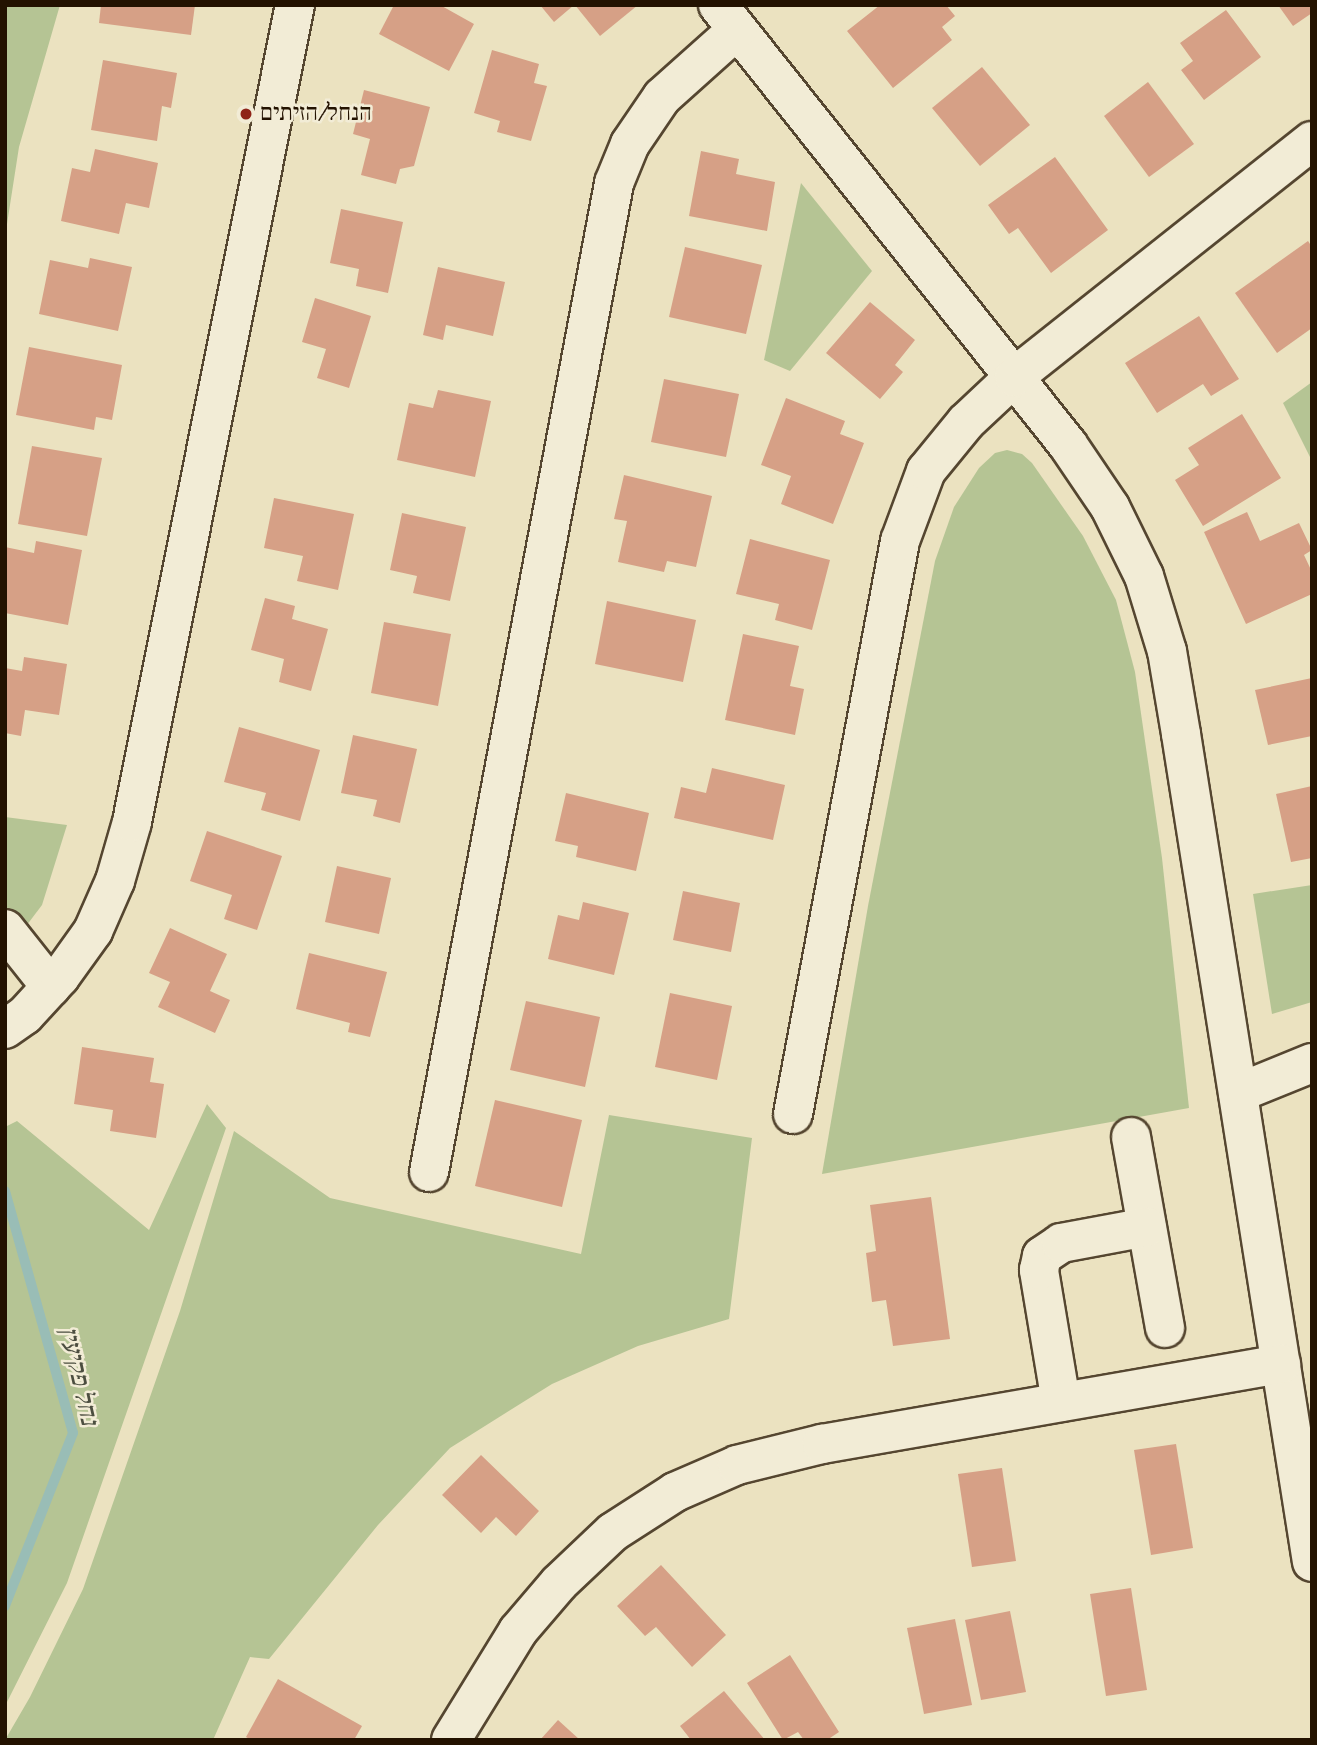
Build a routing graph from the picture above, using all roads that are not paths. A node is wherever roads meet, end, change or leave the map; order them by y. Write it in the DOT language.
graph roads {
  1 [pos="295,5"];
  2 [pos="727,18"];
  3 [pos="1312,141"];
  4 [pos="1014,377"];
  5 [pos="5,929"];
  6 [pos="51,987"];
  7 [pos="5,1029"];
  8 [pos="1312,1063"];
  9 [pos="1238,1093"];
  10 [pos="793,1114"];
  11 [pos="1132,1137"];
  12 [pos="429,1172"];
  13 [pos="1147,1227"];
  14 [pos="1165,1328"];
  15 [pos="1281,1364"];
  16 [pos="1061,1402"];
  17 [pos="1312,1562"];
  18 [pos="452,1740"];
  1 -- 6 [label="street"];
  2 -- 4 [label="street"];
  2 -- 12 [label="street"];
  3 -- 4 [label="street"];
  4 -- 9 [label="street"];
  4 -- 10 [label="street"];
  5 -- 6 [label="street"];
  6 -- 7 [label="street"];
  8 -- 9 [label="street"];
  9 -- 15 [label="street"];
  11 -- 13 [label="street"];
  13 -- 14 [label="street"];
  13 -- 16 [label="street"];
  15 -- 16 [label="street"];
  15 -- 17 [label="street"];
  16 -- 18 [label="street"];
}
